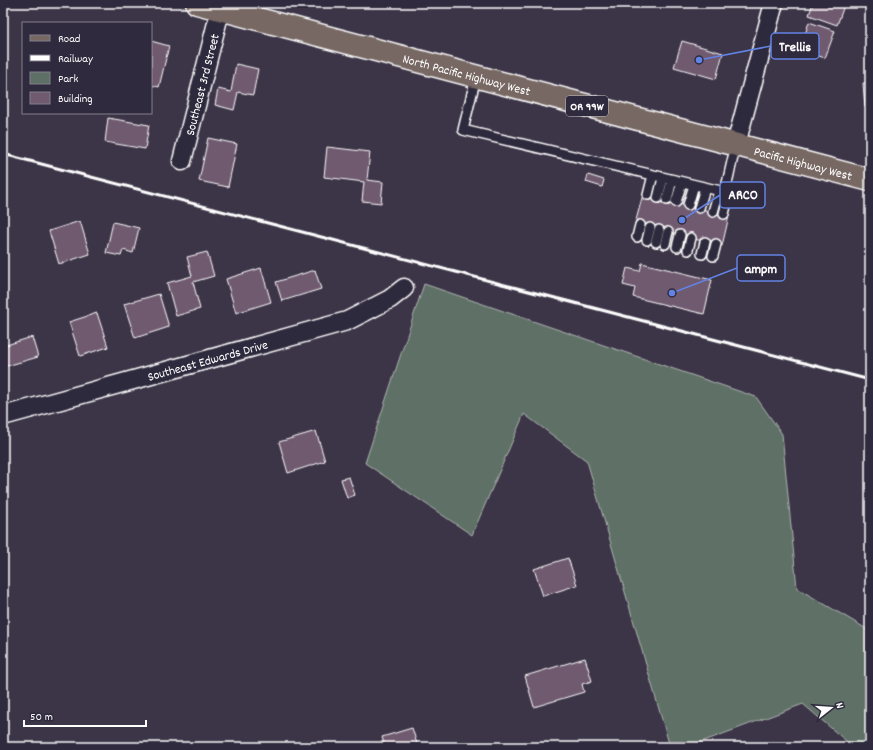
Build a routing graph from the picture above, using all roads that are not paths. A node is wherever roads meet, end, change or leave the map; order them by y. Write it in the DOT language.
graph roads {
  1 [pos="197,3"];
  2 [pos="774,3"];
  3 [pos="221,6"];
  4 [pos="476,77"];
  5 [pos="736,144"];
  6 [pos="182,161"];
  7 [pos="653,175"];
  8 [pos="668,179"];
  9 [pos="870,180"];
  10 [pos="682,182"];
  11 [pos="694,185"];
  12 [pos="705,188"];
  13 [pos="719,191"];
  14 [pos="729,193"];
  15 [pos="648,195"];
  16 [pos="688,206"];
  17 [pos="699,208"];
  18 [pos="713,212"];
  19 [pos="724,214"];
  20 [pos="640,225"];
  21 [pos="654,229"];
  22 [pos="668,232"];
  23 [pos="680,236"];
  24 [pos="637,237"];
  25 [pos="692,238"];
  26 [pos="705,242"];
  27 [pos="716,244"];
  28 [pos="677,247"];
  29 [pos="688,250"];
  30 [pos="702,254"];
  31 [pos="712,256"];
  32 [pos="404,288"];
  33 [pos="3,416"];
  1 -- 3 [label="main road, North Pacific Highway West / OR 99W"];
  2 -- 5 [label="street"];
  3 -- 4 [label="main road, North Pacific Highway West / OR 99W"];
  3 -- 6 [label="street, Southeast 3rd Street"];
  4 -- 5 [label="main road, North Pacific Highway West / OR 99W"];
  4 -- 7 [label="lane"];
  5 -- 9 [label="main road, Pacific Highway West / OR 99W"];
  5 -- 13 [label="lane"];
  7 -- 8 [label="lane"];
  7 -- 15 [label="lane"];
  8 -- 10 [label="lane"];
  8 -- 10 [label="lane"];
  10 -- 11 [label="lane"];
  11 -- 12 [label="lane"];
  11 -- 16 [label="lane"];
  12 -- 13 [label="lane"];
  12 -- 17 [label="lane"];
  13 -- 18 [label="lane"];
  14 -- 19 [label="lane"];
  20 -- 24 [label="lane"];
  21 -- 22 [label="lane"];
  23 -- 28 [label="lane"];
  25 -- 29 [label="lane"];
  26 -- 30 [label="lane"];
  27 -- 31 [label="lane"];
  32 -- 33 [label="street, Southeast Edwards Drive"];
}
